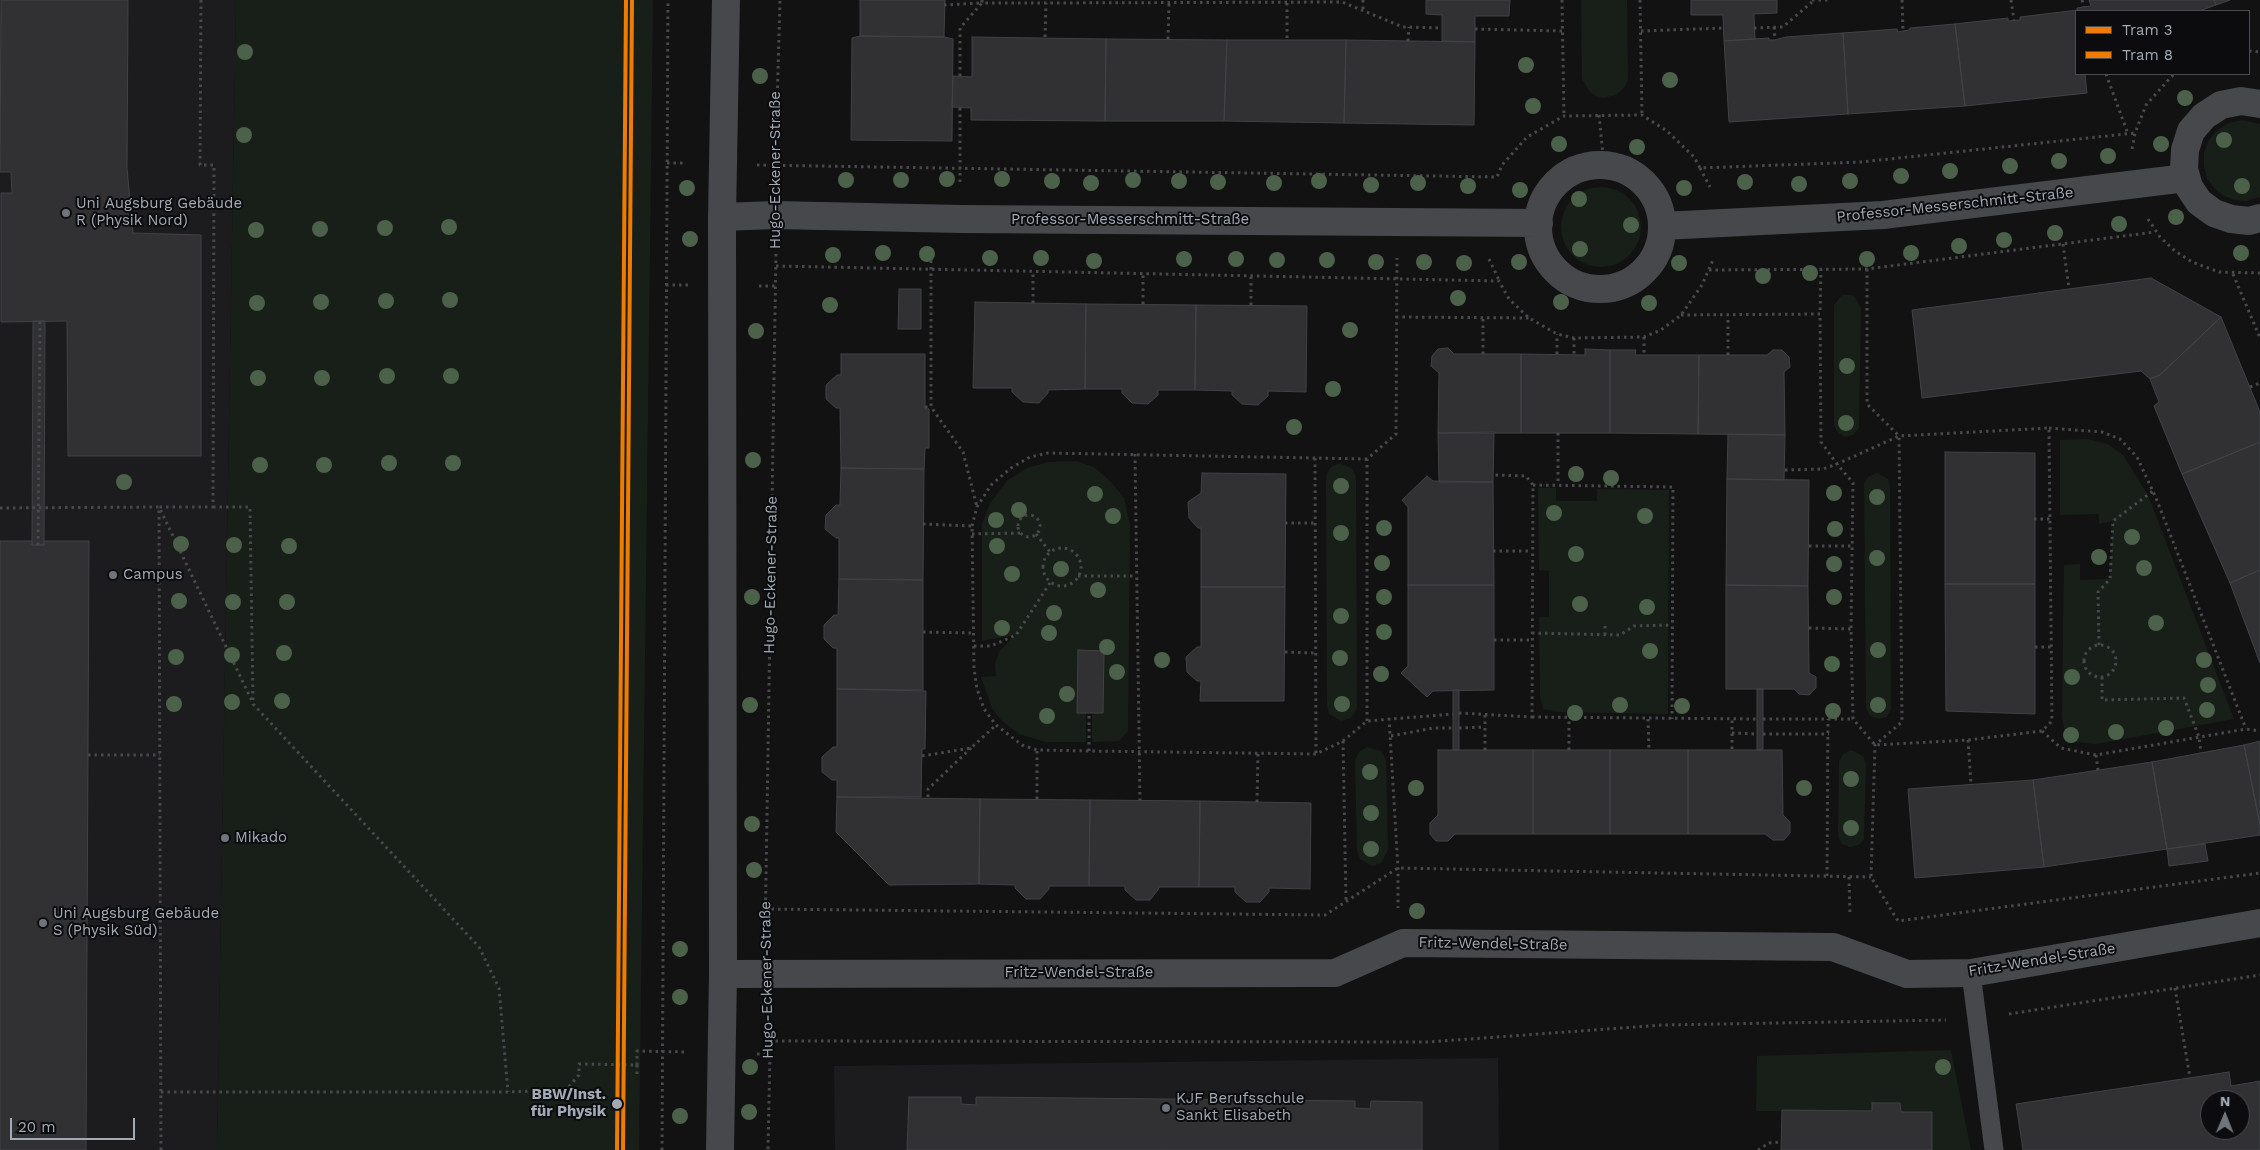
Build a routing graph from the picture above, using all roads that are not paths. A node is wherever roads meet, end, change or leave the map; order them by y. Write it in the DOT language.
graph roads {
  1 [pos="726,0"];
  2 [pos="2260,104"];
  3 [pos="2186,178"];
  4 [pos="722,217"];
  5 [pos="2260,218"];
  6 [pos="1539,223"];
  7 [pos="1662,226"];
  8 [pos="2260,923"];
  9 [pos="1971,973"];
  10 [pos="723,974"];
  11 [pos="720,1150"];
  12 [pos="1994,1150"];
  1 -- 4 [label="street"];
  2 -- 3 [label="street"];
  3 -- 5 [label="street"];
  3 -- 7 [label="street, Professor-Messerschmitt-Straße"];
  4 -- 6 [label="street, Professor-Messerschmitt-Straße"];
  4 -- 10 [label="street"];
  6 -- 7 [label="street"];
  6 -- 7 [label="street"];
  8 -- 9 [label="street, Fritz-Wendel-Straße"];
  9 -- 10 [label="street, Fritz-Wendel-Straße"];
  9 -- 12 [label="lane"];
  10 -- 11 [label="street"];
}
